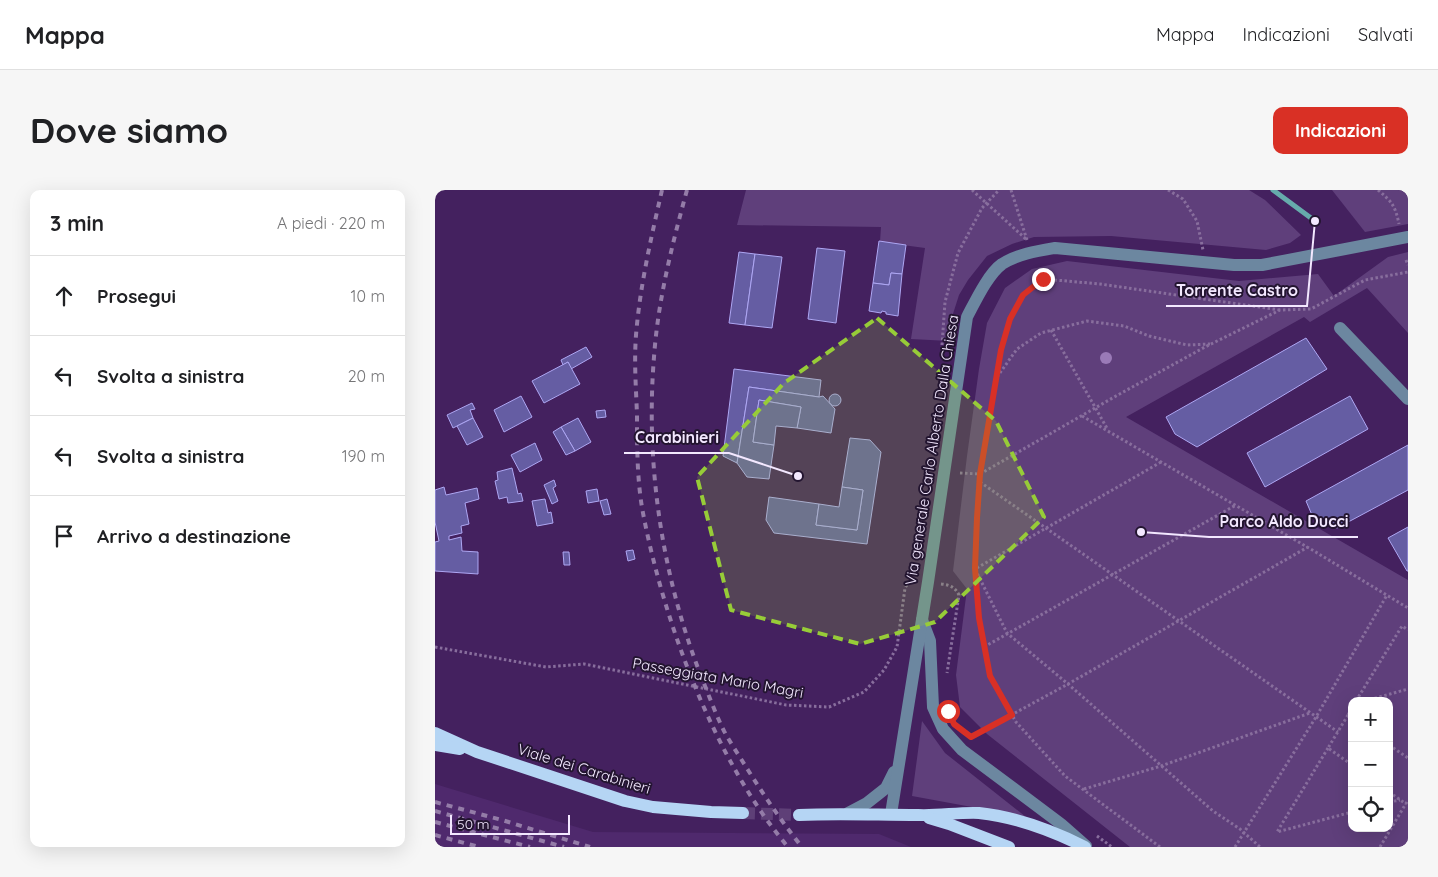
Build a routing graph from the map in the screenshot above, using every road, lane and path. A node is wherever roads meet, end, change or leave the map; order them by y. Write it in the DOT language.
graph roads {
  1 [pos="972,190"];
  2 [pos="999,190"];
  3 [pos="1011,190"];
  4 [pos="1168,190"];
  5 [pos="1378,190"];
  6 [pos="986,203"];
  7 [pos="1399,224"];
  8 [pos="1408,237"];
  9 [pos="1203,250"];
  10 [pos="1406,260"];
  11 [pos="1408,265"];
  12 [pos="1408,272"];
  13 [pos="1280,310"];
  14 [pos="1340,328"];
  15 [pos="1051,330"];
  16 [pos="1213,343"];
  17 [pos="942,346"];
  18 [pos="996,377"];
  19 [pos="1408,399"];
  20 [pos="1095,408"];
  21 [pos="1081,416"];
  22 [pos="1109,432"];
  23 [pos="1161,462"];
  24 [pos="960,473"];
  25 [pos="980,474"];
  26 [pos="979,482"];
  27 [pos="1236,505"];
  28 [pos="1045,528"];
  29 [pos="1308,547"];
  30 [pos="975,568"];
  31 [pos="1111,574"];
  32 [pos="919,581"];
  33 [pos="943,584"];
  34 [pos="1387,595"];
  35 [pos="1408,608"];
  36 [pos="922,620"];
  37 [pos="1177,621"];
  38 [pos="1408,630"];
  39 [pos="1007,634"];
  40 [pos="984,646"];
  41 [pos="435,647"];
  42 [pos="947,676"];
  43 [pos="1068,684"];
  44 [pos="1408,689"];
  45 [pos="1358,697"];
  46 [pos="1379,697"];
  47 [pos="1311,713"];
  48 [pos="1012,715"];
  49 [pos="1348,715"];
  50 [pos="1316,716"];
  51 [pos="965,732"];
  52 [pos="1338,732"];
  53 [pos="435,733"];
  54 [pos="971,737"];
  55 [pos="978,743"];
  56 [pos="435,745"];
  57 [pos="1328,748"];
  58 [pos="1393,748"];
  59 [pos="477,752"];
  60 [pos="1408,758"];
  61 [pos="899,761"];
  62 [pos="1348,762"];
  63 [pos="1161,766"];
  64 [pos="1083,790"];
  65 [pos="1393,795"];
  66 [pos="1400,800"];
  67 [pos="1393,801"];
  68 [pos="1407,802"];
  69 [pos="743,813"];
  70 [pos="848,813"];
  71 [pos="1348,813"];
  72 [pos="799,814"];
  73 [pos="891,814"];
  74 [pos="919,815"];
  75 [pos="1091,832"];
  76 [pos="1244,833"];
  77 [pos="1009,847"];
  78 [pos="1086,847"];
  79 [pos="1112,847"];
  80 [pos="1160,847"];
  81 [pos="1235,847"];
  82 [pos="1260,847"];
  83 [pos="1380,847"];
  1 -- 6 [label="path"];
  2 -- 6 [label="path"];
  3 -- 6 [label="path"];
  4 -- 9 [label="path"];
  5 -- 7 [label="path"];
  6 -- 17 [label="path"];
  8 -- 36 [label="street, Via generale Carlo Alberto Dalla Chiesa"];
  10 -- 11 [label="path"];
  12 -- 13 [label="path"];
  13 -- 16 [label="path"];
  13 -- 18 [label="path"];
  14 -- 19 [label="street"];
  15 -- 16 [label="path"];
  15 -- 18 [label="path"];
  15 -- 20 [label="path"];
  16 -- 20 [label="path"];
  18 -- 25 [label="path"];
  20 -- 21 [label="path"];
  20 -- 22 [label="path"];
  21 -- 22 [label="path"];
  21 -- 25 [label="path"];
  22 -- 23 [label="path"];
  23 -- 27 [label="path"];
  23 -- 28 [label="path"];
  24 -- 25 [label="path"];
  25 -- 26 [label="path"];
  26 -- 28 [label="path"];
  26 -- 30 [label="path"];
  27 -- 29 [label="path"];
  27 -- 31 [label="path"];
  28 -- 30 [label="path"];
  28 -- 31 [label="path"];
  29 -- 34 [label="path"];
  29 -- 37 [label="path"];
  30 -- 39 [label="path"];
  30 -- 40 [label="path"];
  31 -- 37 [label="path"];
  31 -- 39 [label="path"];
  32 -- 41 [label="path, Passeggiata Mario Magri"];
  33 -- 42 [label="path"];
  34 -- 35 [label="path"];
  34 -- 50 [label="path"];
  36 -- 61 [label="street, Via generale Carlo Alberto Dalla Chiesa"];
  36 -- 78 [label="street"];
  37 -- 43 [label="path"];
  37 -- 47 [label="path"];
  38 -- 45 [label="path"];
  39 -- 40 [label="path"];
  39 -- 43 [label="path"];
  40 -- 48 [label="path"];
  43 -- 48 [label="path"];
  43 -- 63 [label="path"];
  44 -- 46 [label="path"];
  47 -- 50 [label="path"];
  47 -- 63 [label="path"];
  48 -- 54 [label="path"];
  48 -- 64 [label="path"];
  49 -- 52 [label="path"];
  50 -- 52 [label="path"];
  50 -- 76 [label="path"];
  51 -- 54 [label="path"];
  52 -- 57 [label="path"];
  53 -- 59 [label="main road, Viale dei Carabinieri"];
  54 -- 55 [label="path"];
  56 -- 59 [label="main road, Viale dei Carabinieri"];
  57 -- 62 [label="path"];
  57 -- 71 [label="path"];
  58 -- 60 [label="path"];
  59 -- 69 [label="main road, Viale dei Carabinieri"];
  61 -- 70 [label="street, Via generale Carlo Alberto Dalla Chiesa"];
  61 -- 73 [label="street, Via generale Carlo Alberto Dalla Chiesa"];
  63 -- 64 [label="path"];
  63 -- 76 [label="path"];
  64 -- 80 [label="path"];
  65 -- 66 [label="path"];
  66 -- 67 [label="path"];
  66 -- 68 [label="path"];
  68 -- 83 [label="path"];
  70 -- 72 [label="main road"];
  70 -- 73 [label="main road"];
  73 -- 74 [label="main road"];
  74 -- 77 [label="main road"];
  74 -- 78 [label="main road"];
  75 -- 79 [label="path"];
  76 -- 81 [label="path"];
  76 -- 82 [label="path"];
}
